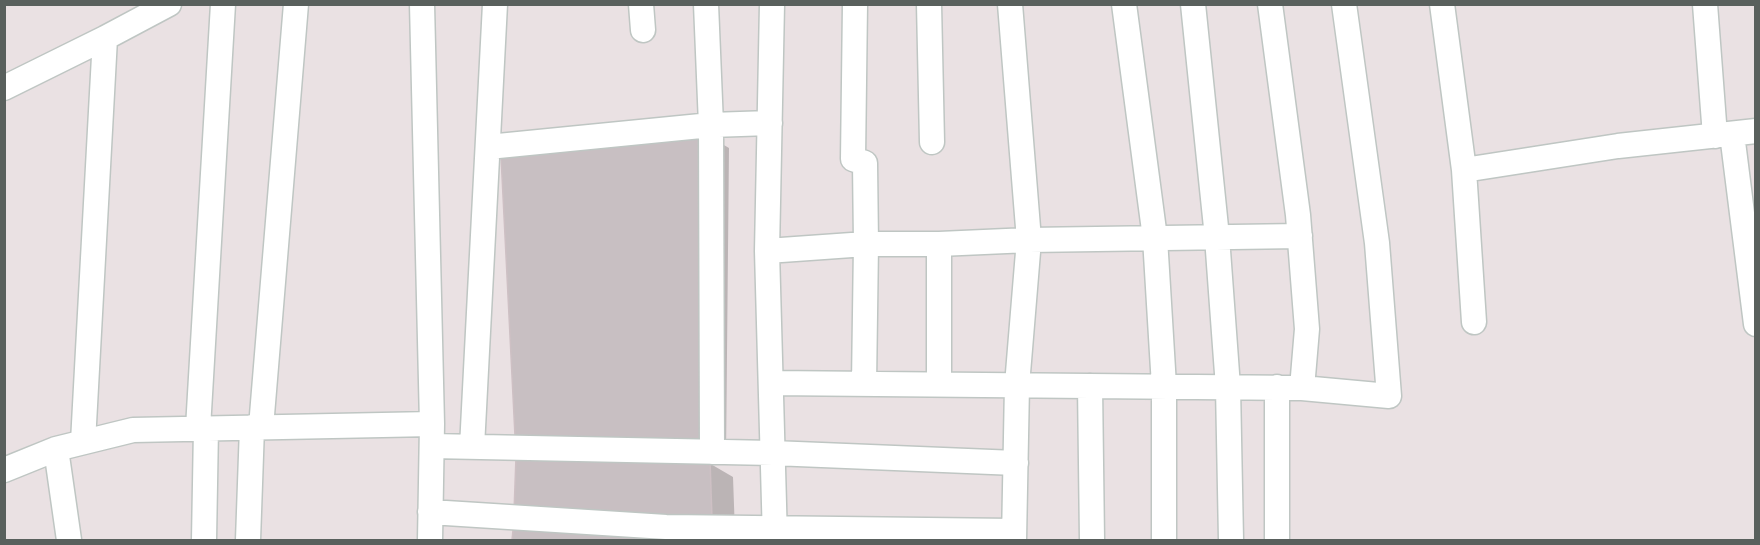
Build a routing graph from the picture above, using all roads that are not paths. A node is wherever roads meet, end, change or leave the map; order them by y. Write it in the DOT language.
graph roads {
  1 [pos="169,4"];
  2 [pos="223,4"];
  3 [pos="296,4"];
  4 [pos="422,4"];
  5 [pos="495,4"];
  6 [pos="641,4"];
  7 [pos="706,4"];
  8 [pos="772,4"];
  9 [pos="855,4"];
  10 [pos="929,4"];
  11 [pos="1010,4"];
  12 [pos="1124,4"];
  13 [pos="1193,4"];
  14 [pos="1270,4"];
  15 [pos="1344,4"];
  16 [pos="1442,4"];
  17 [pos="1705,4"];
  18 [pos="643,30"];
  19 [pos="105,38"];
  20 [pos="4,88"];
  21 [pos="770,123"];
  22 [pos="711,125"];
  23 [pos="1734,134"];
  24 [pos="932,142"];
  25 [pos="488,147"];
  26 [pos="1464,171"];
  27 [pos="1300,236"];
  28 [pos="1217,237"];
  29 [pos="1155,238"];
  30 [pos="1029,240"];
  31 [pos="866,244"];
  32 [pos="939,244"];
  33 [pos="767,251"];
  34 [pos="1474,321"];
  35 [pos="1755,324"];
  36 [pos="771,383"];
  37 [pos="864,384"];
  38 [pos="939,384"];
  39 [pos="1017,385"];
  40 [pos="1090,386"];
  41 [pos="1164,386"];
  42 [pos="1228,387"];
  43 [pos="1277,387"];
  44 [pos="1302,388"];
  45 [pos="257,427"];
  46 [pos="202,428"];
  47 [pos="432,435"];
  48 [pos="83,442"];
  49 [pos="472,447"];
  50 [pos="56,449"];
  51 [pos="712,452"];
  52 [pos="773,453"];
  53 [pos="1016,463"];
  54 [pos="4,470"];
  55 [pos="430,512"];
  56 [pos="775,535"];
  57 [pos="1014,536"];
  58 [pos="69,540"];
  59 [pos="204,540"];
  60 [pos="248,540"];
  61 [pos="430,540"];
  62 [pos="1092,540"];
  63 [pos="1164,540"];
  64 [pos="1231,540"];
  65 [pos="1277,540"];
  1 -- 19 [label="street"];
  2 -- 46 [label="street"];
  3 -- 45 [label="street"];
  4 -- 47 [label="street"];
  5 -- 25 [label="street"];
  6 -- 18 [label="street"];
  7 -- 22 [label="street"];
  8 -- 21 [label="street"];
  9 -- 31 [label="street"];
  10 -- 24 [label="street"];
  11 -- 30 [label="street"];
  12 -- 29 [label="street"];
  13 -- 28 [label="street"];
  14 -- 27 [label="street"];
  15 -- 44 [label="street"];
  16 -- 26 [label="street"];
  17 -- 23 [label="street"];
  19 -- 20 [label="street"];
  19 -- 48 [label="street"];
  21 -- 22 [label="street"];
  21 -- 33 [label="street"];
  22 -- 25 [label="street"];
  22 -- 51 [label="street"];
  23 -- 26 [label="street"];
  23 -- 35 [label="street"];
  25 -- 49 [label="street"];
  26 -- 34 [label="street"];
  27 -- 28 [label="street"];
  27 -- 44 [label="street"];
  28 -- 29 [label="street"];
  28 -- 42 [label="street"];
  29 -- 30 [label="street"];
  29 -- 41 [label="street"];
  30 -- 32 [label="street"];
  30 -- 39 [label="street"];
  31 -- 32 [label="street"];
  31 -- 33 [label="street"];
  31 -- 37 [label="street"];
  32 -- 38 [label="street"];
  33 -- 36 [label="street"];
  36 -- 37 [label="street"];
  36 -- 52 [label="street"];
  37 -- 38 [label="street"];
  38 -- 39 [label="street"];
  39 -- 40 [label="street"];
  39 -- 53 [label="street"];
  40 -- 41 [label="street"];
  40 -- 62 [label="street"];
  41 -- 42 [label="street"];
  41 -- 63 [label="street"];
  42 -- 43 [label="street"];
  42 -- 64 [label="street"];
  43 -- 44 [label="street"];
  43 -- 65 [label="street"];
  45 -- 46 [label="street"];
  45 -- 47 [label="street"];
  45 -- 60 [label="street"];
  46 -- 48 [label="street"];
  46 -- 59 [label="street"];
  47 -- 49 [label="street"];
  47 -- 55 [label="street"];
  48 -- 50 [label="street"];
  49 -- 51 [label="street"];
  50 -- 54 [label="street"];
  50 -- 58 [label="street"];
  51 -- 52 [label="street"];
  52 -- 53 [label="street"];
  52 -- 56 [label="street"];
  53 -- 57 [label="street"];
  55 -- 56 [label="street"];
  55 -- 61 [label="street"];
  56 -- 57 [label="street"];
}
